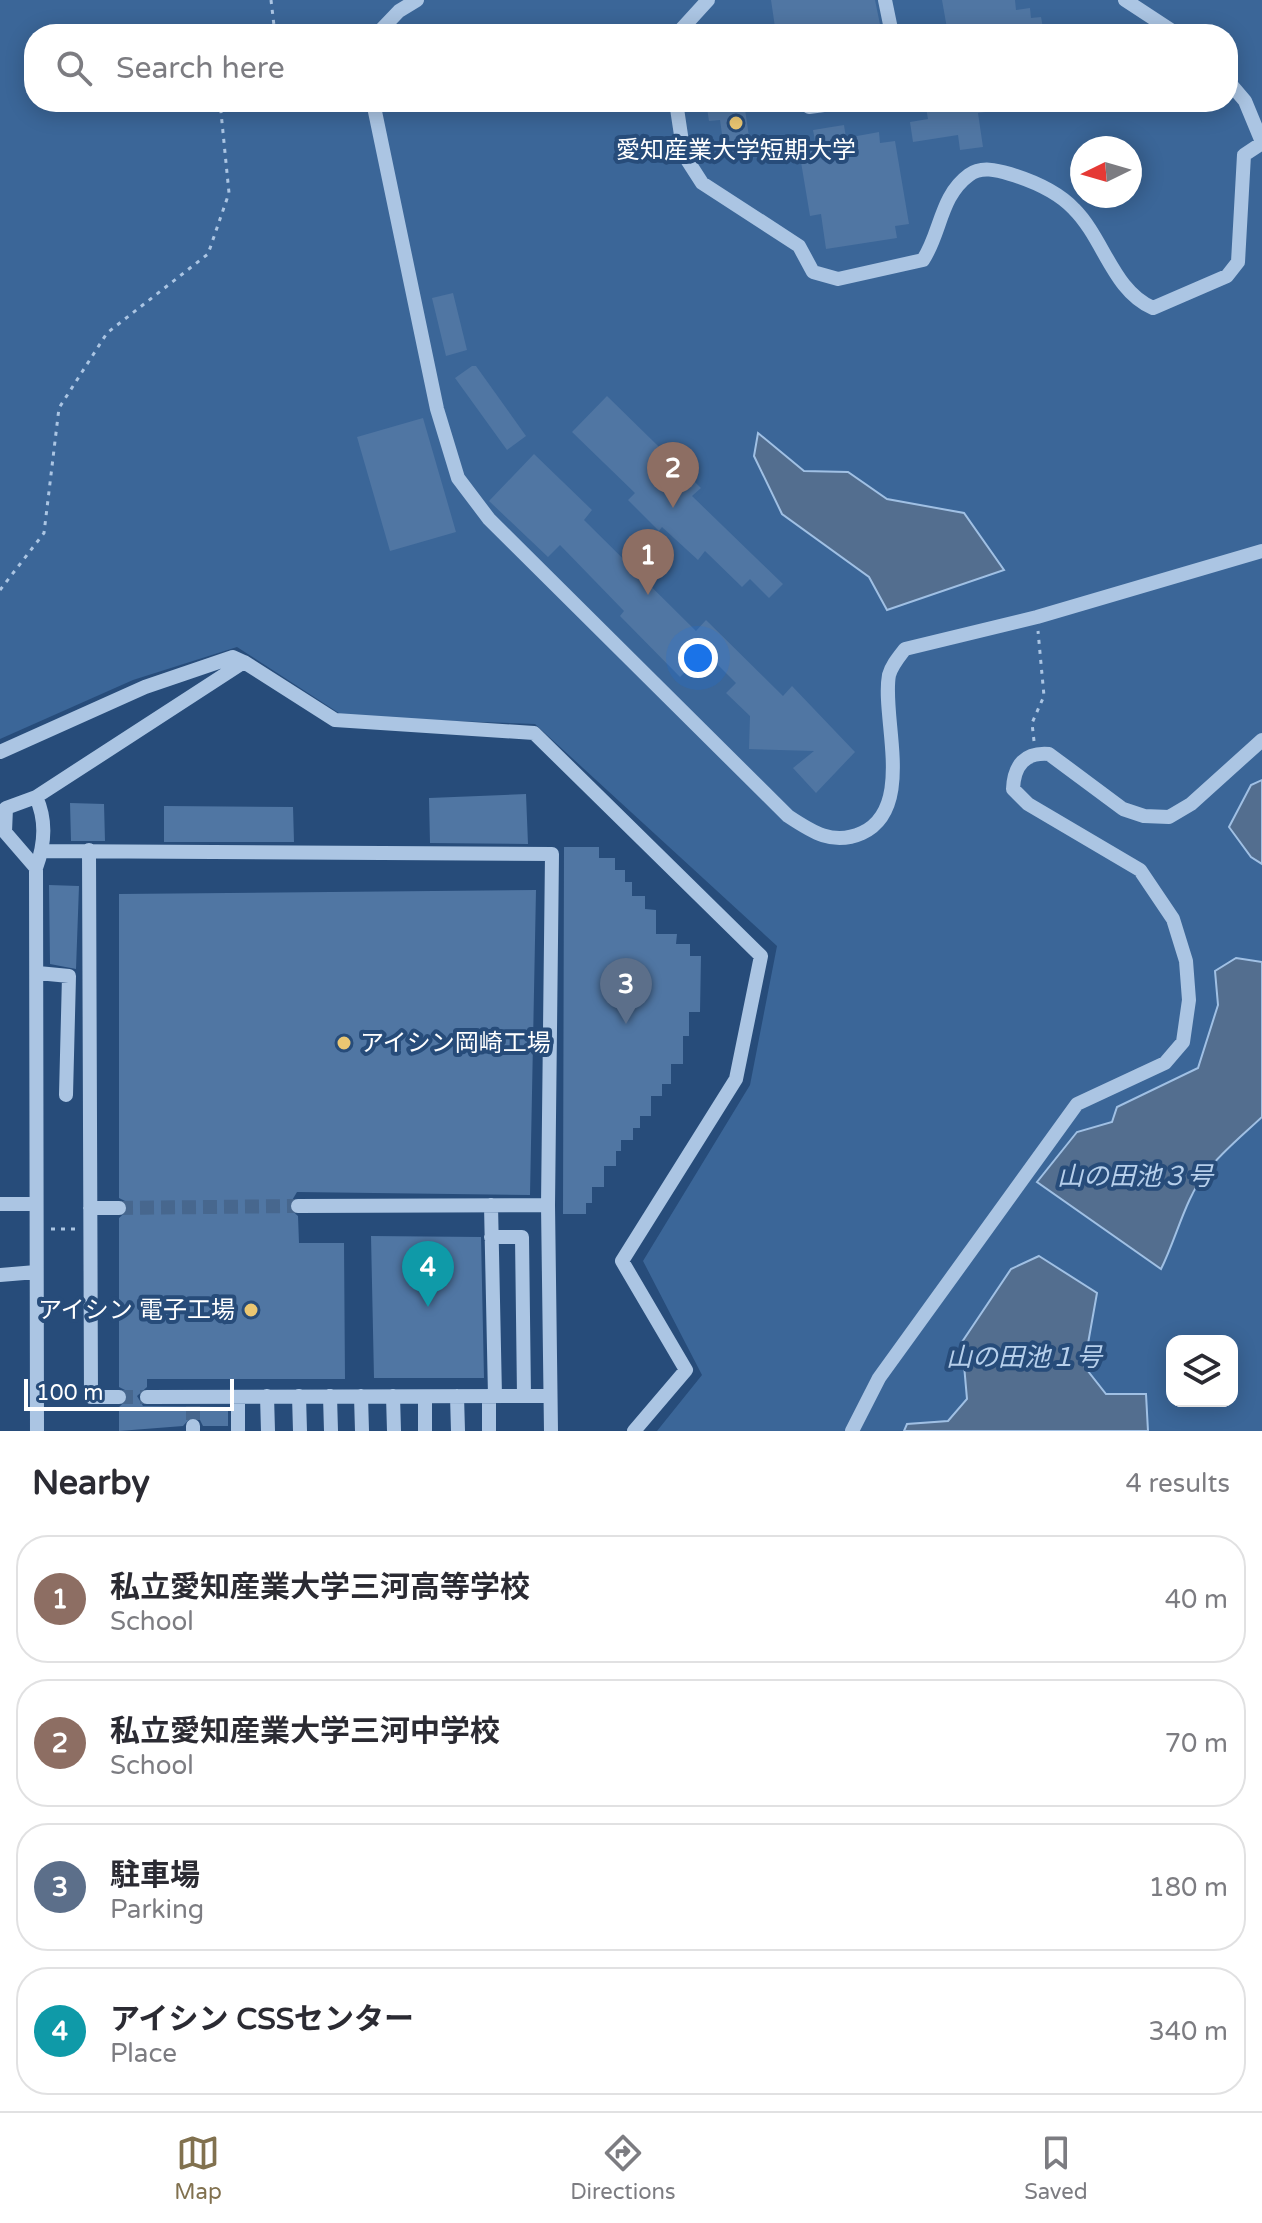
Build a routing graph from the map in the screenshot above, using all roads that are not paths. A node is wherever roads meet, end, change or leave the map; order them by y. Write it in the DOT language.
graph roads {
  1 [pos="417,0"];
  2 [pos="708,0"];
  3 [pos="885,0"];
  4 [pos="1125,0"];
  5 [pos="387,24"];
  6 [pos="686,24"];
  7 [pos="890,24"];
  8 [pos="1162,24"];
  9 [pos="1238,93"];
  10 [pos="375,112"];
  11 [pos="678,112"];
  12 [pos="1262,143"];
  13 [pos="1262,551"];
  14 [pos="244,662"];
  15 [pos="1262,740"];
  16 [pos="0,752"];
  17 [pos="36,797"];
  18 [pos="2,833"];
  19 [pos="89,850"];
  20 [pos="42,851"];
  21 [pos="36,868"];
  22 [pos="38,973"];
  23 [pos="66,1095"];
  24 [pos="0,1204"];
  25 [pos="36,1204"];
  26 [pos="491,1205"];
  27 [pos="548,1205"];
  28 [pos="298,1206"];
  29 [pos="90,1208"];
  30 [pos="119,1208"];
  31 [pos="491,1237"];
  32 [pos="36,1272"];
  33 [pos="0,1275"];
  34 [pos="267,1396"];
  35 [pos="299,1396"];
  36 [pos="330,1396"];
  37 [pos="361,1396"];
  38 [pos="393,1396"];
  39 [pos="457,1396"];
  40 [pos="492,1396"];
  41 [pos="524,1396"];
  42 [pos="550,1396"];
  43 [pos="119,1397"];
  44 [pos="147,1397"];
  45 [pos="238,1397"];
  46 [pos="425,1397"];
  47 [pos="37,1431"];
  48 [pos="238,1431"];
  49 [pos="268,1431"];
  50 [pos="300,1431"];
  51 [pos="331,1431"];
  52 [pos="362,1431"];
  53 [pos="394,1431"];
  54 [pos="425,1431"];
  55 [pos="458,1431"];
  56 [pos="489,1431"];
  57 [pos="551,1431"];
  58 [pos="634,1431"];
  59 [pos="852,1431"];
  1 -- 5 [label="street"];
  2 -- 6 [label="street"];
  3 -- 7 [label="street"];
  4 -- 8 [label="street"];
  9 -- 12 [label="street"];
  10 -- 13 [label="street"];
  11 -- 12 [label="street"];
  14 -- 16 [label="street"];
  14 -- 17 [label="street"];
  14 -- 58 [label="street"];
  15 -- 59 [label="street"];
  17 -- 18 [label="street"];
  17 -- 20 [label="street"];
  18 -- 21 [label="street"];
  19 -- 20 [label="street"];
  19 -- 27 [label="street"];
  19 -- 29 [label="street"];
  20 -- 21 [label="street"];
  21 -- 22 [label="street"];
  22 -- 23 [label="street"];
  22 -- 25 [label="street"];
  24 -- 25 [label="street"];
  25 -- 32 [label="street"];
  26 -- 27 [label="street"];
  26 -- 28 [label="street"];
  26 -- 31 [label="street"];
  27 -- 42 [label="street"];
  29 -- 30 [label="street"];
  29 -- 43 [label="street"];
  31 -- 40 [label="street"];
  31 -- 41 [label="street"];
  32 -- 33 [label="street"];
  32 -- 47 [label="street"];
  34 -- 35 [label="street"];
  34 -- 45 [label="street"];
  34 -- 49 [label="street"];
  35 -- 36 [label="street"];
  35 -- 50 [label="street"];
  36 -- 37 [label="street"];
  36 -- 51 [label="street"];
  37 -- 38 [label="street"];
  37 -- 52 [label="street"];
  38 -- 46 [label="street"];
  38 -- 53 [label="street"];
  39 -- 40 [label="street"];
  39 -- 46 [label="street"];
  39 -- 55 [label="street"];
  40 -- 41 [label="street"];
  40 -- 56 [label="street"];
  41 -- 42 [label="street"];
  42 -- 57 [label="street"];
  44 -- 45 [label="street"];
  45 -- 48 [label="street"];
  46 -- 54 [label="street"];
}
